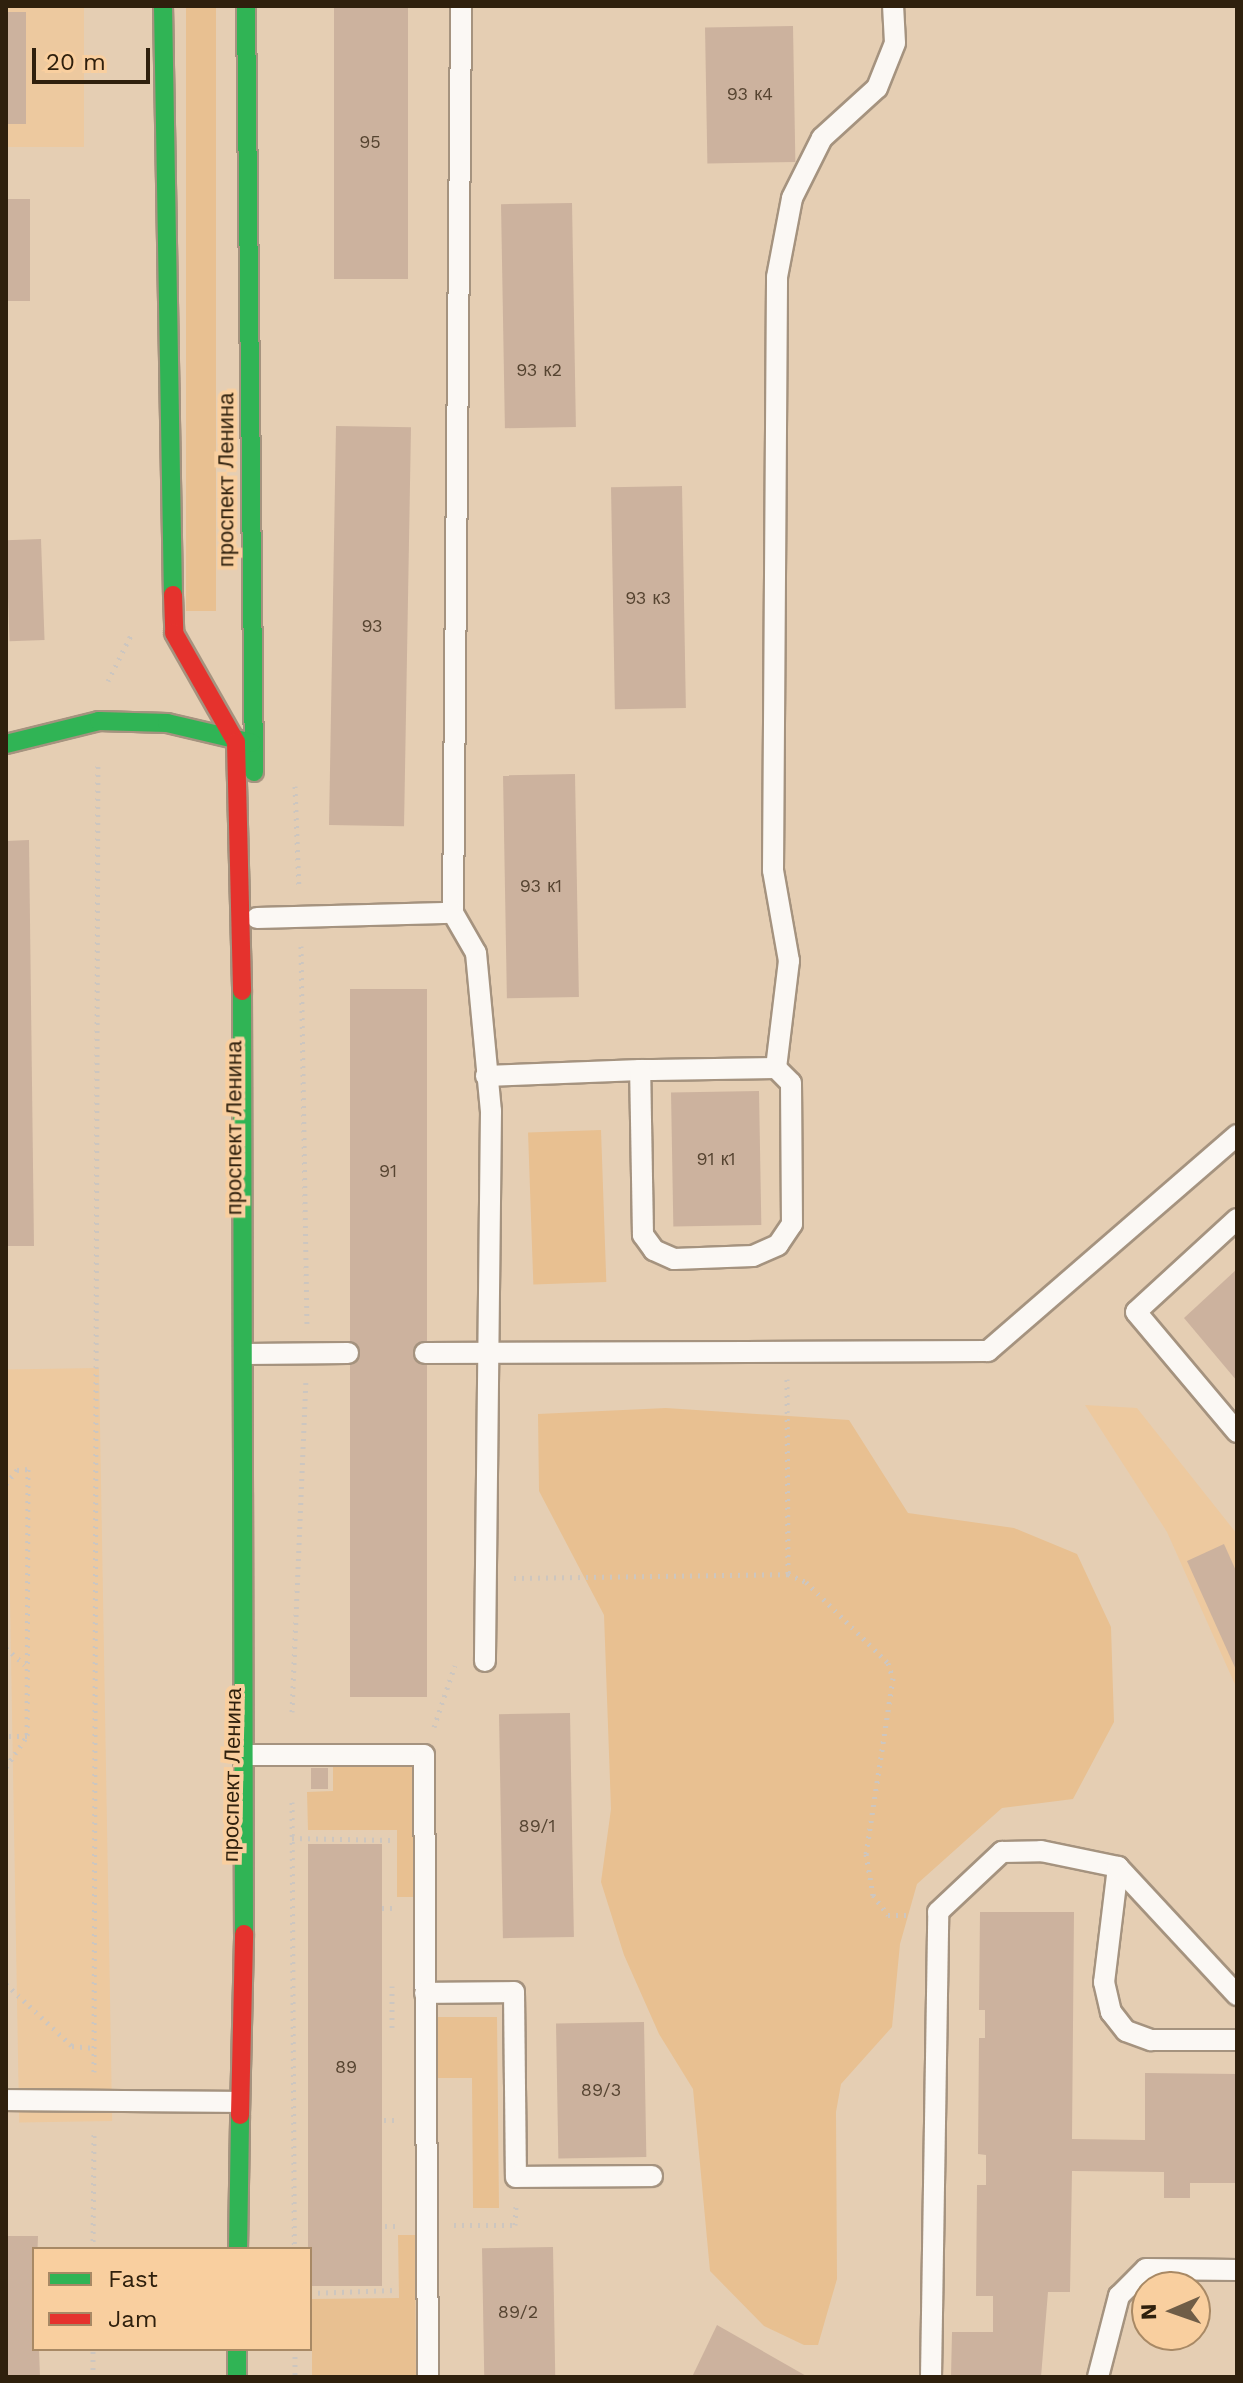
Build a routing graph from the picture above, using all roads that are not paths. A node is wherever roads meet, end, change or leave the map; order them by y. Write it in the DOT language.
graph roads {
  1 [pos="163,6"];
  2 [pos="246,6"];
  3 [pos="461,6"];
  4 [pos="893,6"];
  5 [pos="245,742"];
  6 [pos="6,744"];
  7 [pos="453,913"];
  8 [pos="257,918"];
  9 [pos="776,1068"];
  10 [pos="640,1070"];
  11 [pos="486,1076"];
  12 [pos="1237,1135"];
  13 [pos="1237,1219"];
  14 [pos="348,1353"];
  15 [pos="425,1353"];
  16 [pos="489,1353"];
  17 [pos="252,1354"];
  18 [pos="1237,1432"];
  19 [pos="485,1661"];
  20 [pos="252,1755"];
  21 [pos="1118,1867"];
  22 [pos="425,1993"];
  23 [pos="1237,1995"];
  24 [pos="1237,2040"];
  25 [pos="6,2100"];
  26 [pos="238,2102"];
  27 [pos="652,2176"];
  28 [pos="238,2247"];
  29 [pos="251,2247"];
  30 [pos="1237,2270"];
  31 [pos="237,2351"];
  32 [pos="237,2377"];
  33 [pos="428,2377"];
  34 [pos="931,2377"];
  35 [pos="1098,2377"];
  1 -- 5 [label="main road, проспект Ленина"];
  2 -- 5 [label="main road, проспект Ленина"];
  3 -- 7 [label="lane"];
  4 -- 9 [label="lane"];
  5 -- 6 [label="main road"];
  5 -- 8 [label="main road, проспект Ленина"];
  5 -- 17 [label="main road"];
  7 -- 8 [label="lane"];
  7 -- 11 [label="lane"];
  8 -- 17 [label="main road, проспект Ленина"];
  9 -- 10 [label="lane"];
  9 -- 10 [label="lane"];
  10 -- 11 [label="lane"];
  11 -- 16 [label="lane"];
  12 -- 16 [label="lane"];
  13 -- 18 [label="lane"];
  14 -- 17 [label="lane"];
  15 -- 16 [label="lane"];
  16 -- 19 [label="lane"];
  17 -- 20 [label="main road"];
  20 -- 22 [label="lane"];
  20 -- 26 [label="main road"];
  20 -- 29 [label="main road, проспект Ленина"];
  21 -- 23 [label="lane"];
  21 -- 24 [label="lane"];
  21 -- 34 [label="lane"];
  22 -- 27 [label="lane"];
  22 -- 33 [label="lane"];
  25 -- 26 [label="lane"];
  26 -- 28 [label="main road"];
  30 -- 35 [label="lane"];
  31 -- 32 [label="main road"];
}
